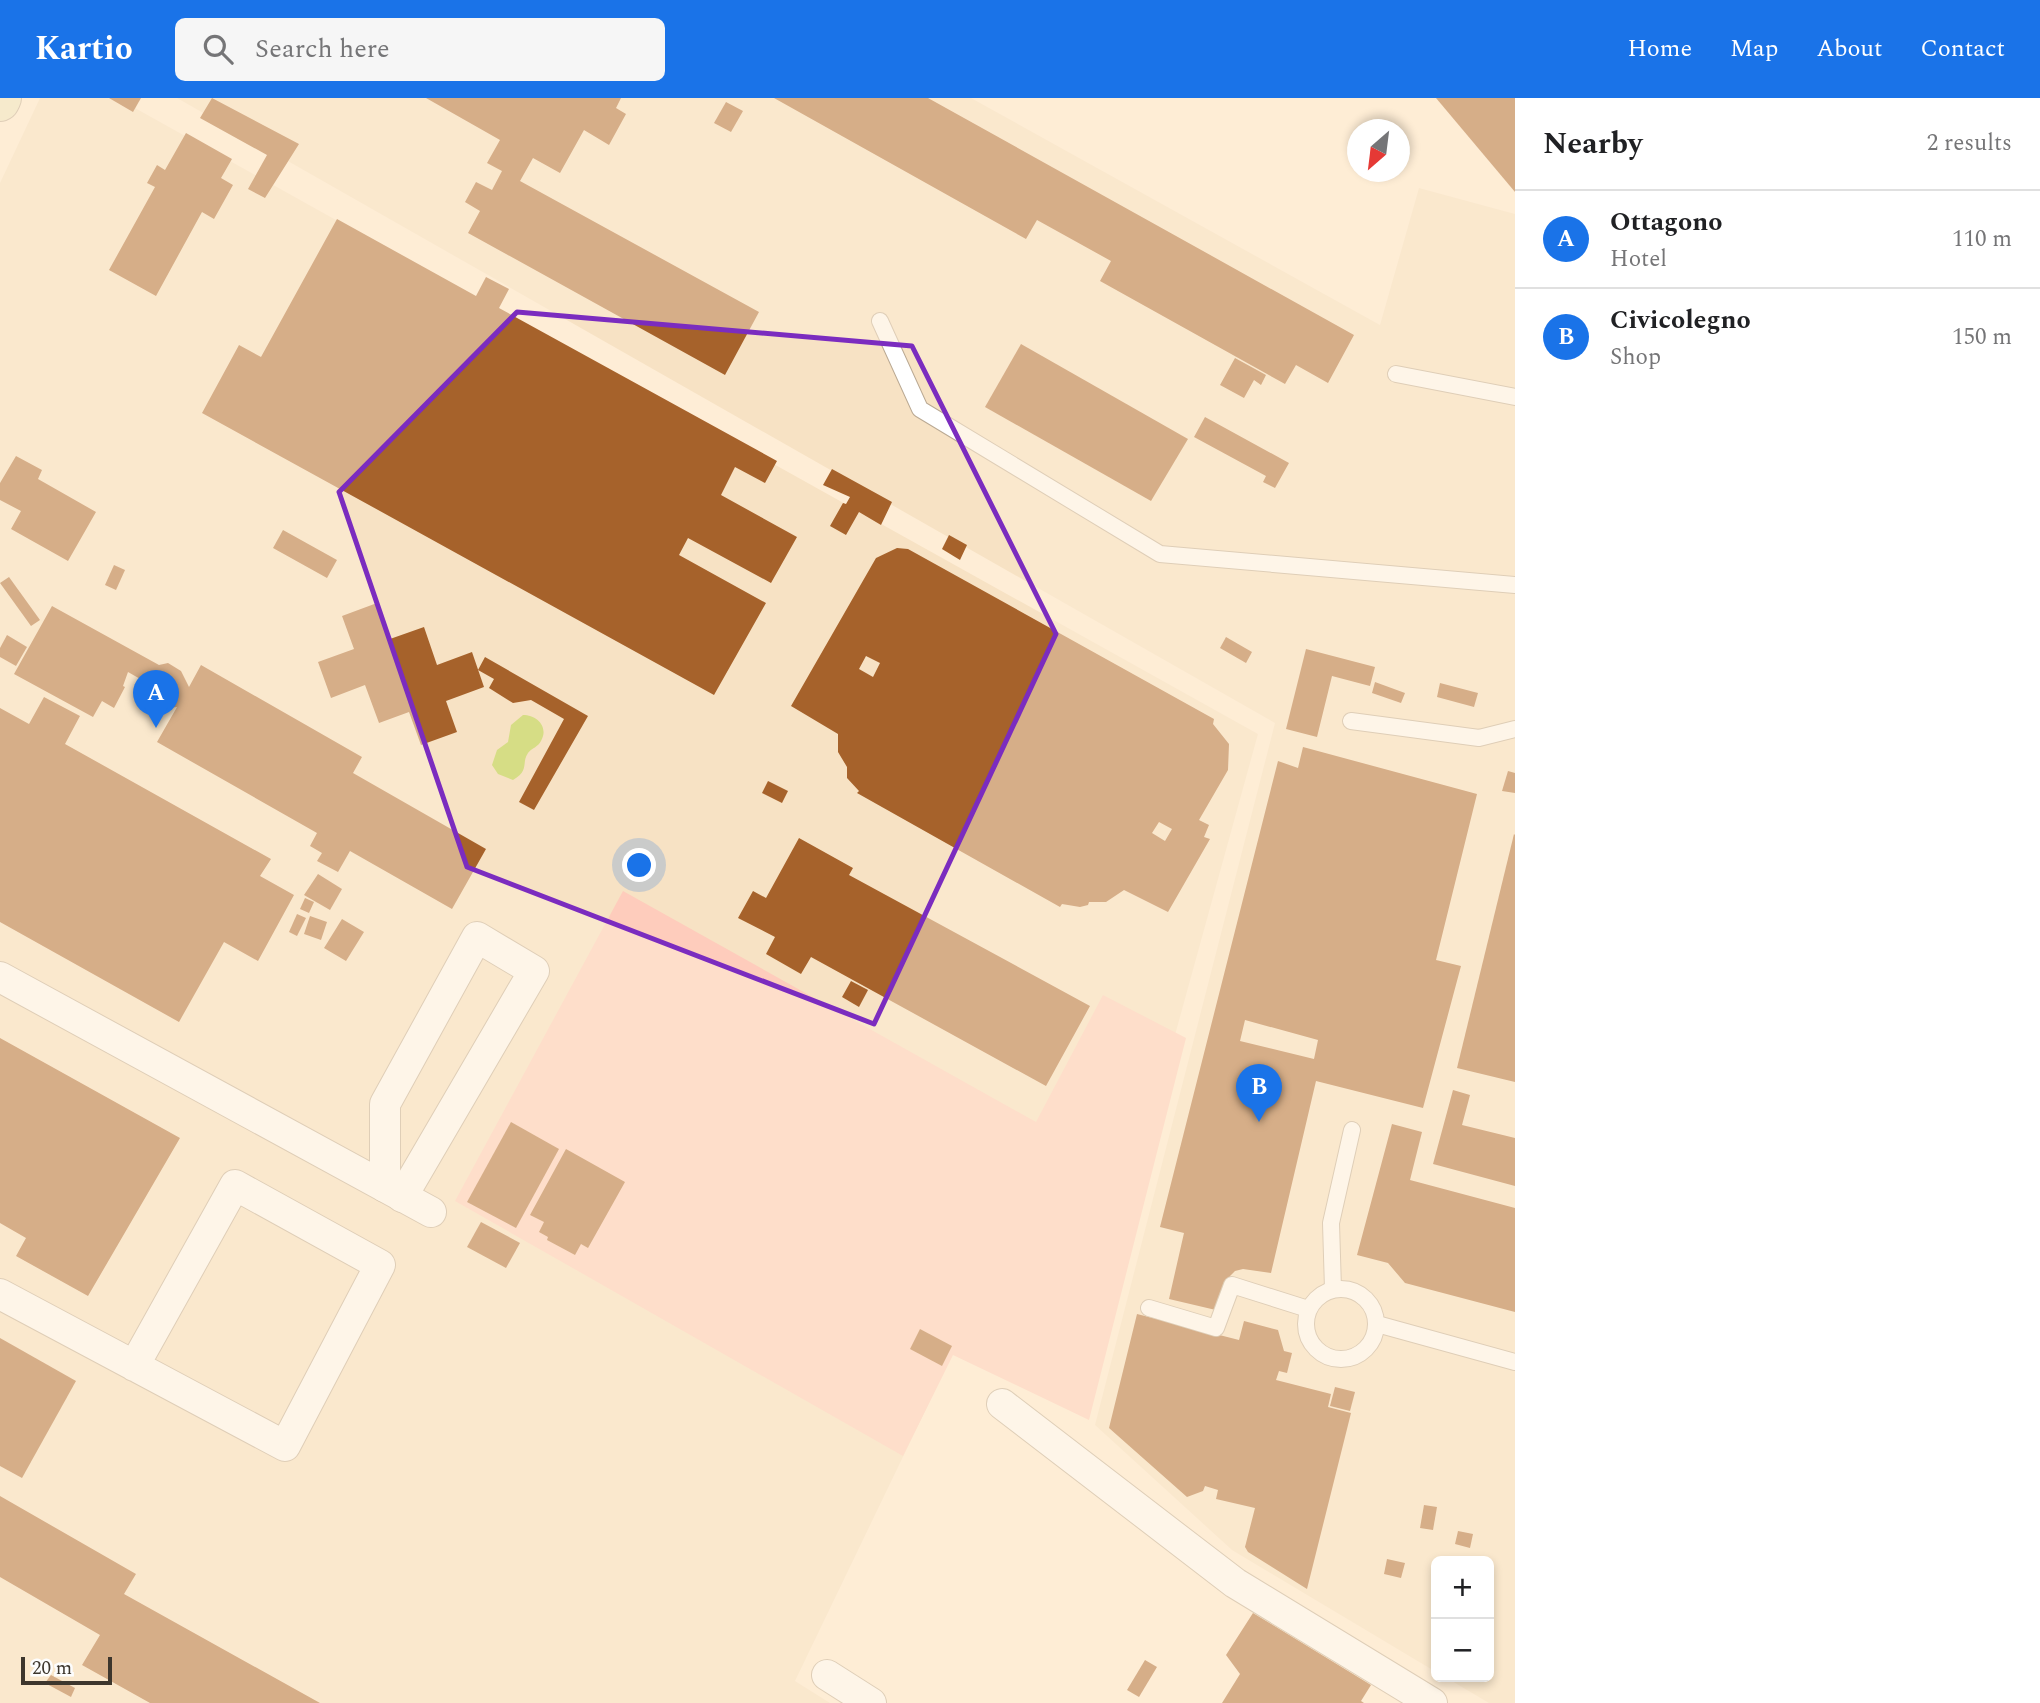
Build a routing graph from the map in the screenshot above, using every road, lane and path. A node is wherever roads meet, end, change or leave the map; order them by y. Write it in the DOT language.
graph roads {
  1 [pos="880,321"];
  2 [pos="1396,374"];
  3 [pos="1515,397"];
  4 [pos="1515,585"];
  5 [pos="1351,721"];
  6 [pos="1515,729"];
  7 [pos="0,977"];
  8 [pos="1352,1130"];
  9 [pos="393,1192"];
  10 [pos="431,1212"];
  11 [pos="1333,1289"];
  12 [pos="0,1294"];
  13 [pos="1149,1308"];
  14 [pos="1308,1309"];
  15 [pos="1377,1324"];
  16 [pos="1515,1362"];
  17 [pos="135,1366"];
  18 [pos="1002,1404"];
  19 [pos="827,1675"];
  20 [pos="872,1703"];
  21 [pos="1432,1703"];
  1 -- 4 [label="lane"];
  2 -- 3 [label="lane"];
  5 -- 6 [label="lane"];
  7 -- 9 [label="street"];
  8 -- 11 [label="lane"];
  9 -- 9 [label="street"];
  9 -- 10 [label="street"];
  11 -- 14 [label="lane"];
  11 -- 15 [label="lane"];
  12 -- 17 [label="street"];
  13 -- 14 [label="lane"];
  14 -- 15 [label="lane"];
  15 -- 16 [label="lane"];
  17 -- 17 [label="street"];
  18 -- 21 [label="street"];
  19 -- 20 [label="street"];
}
